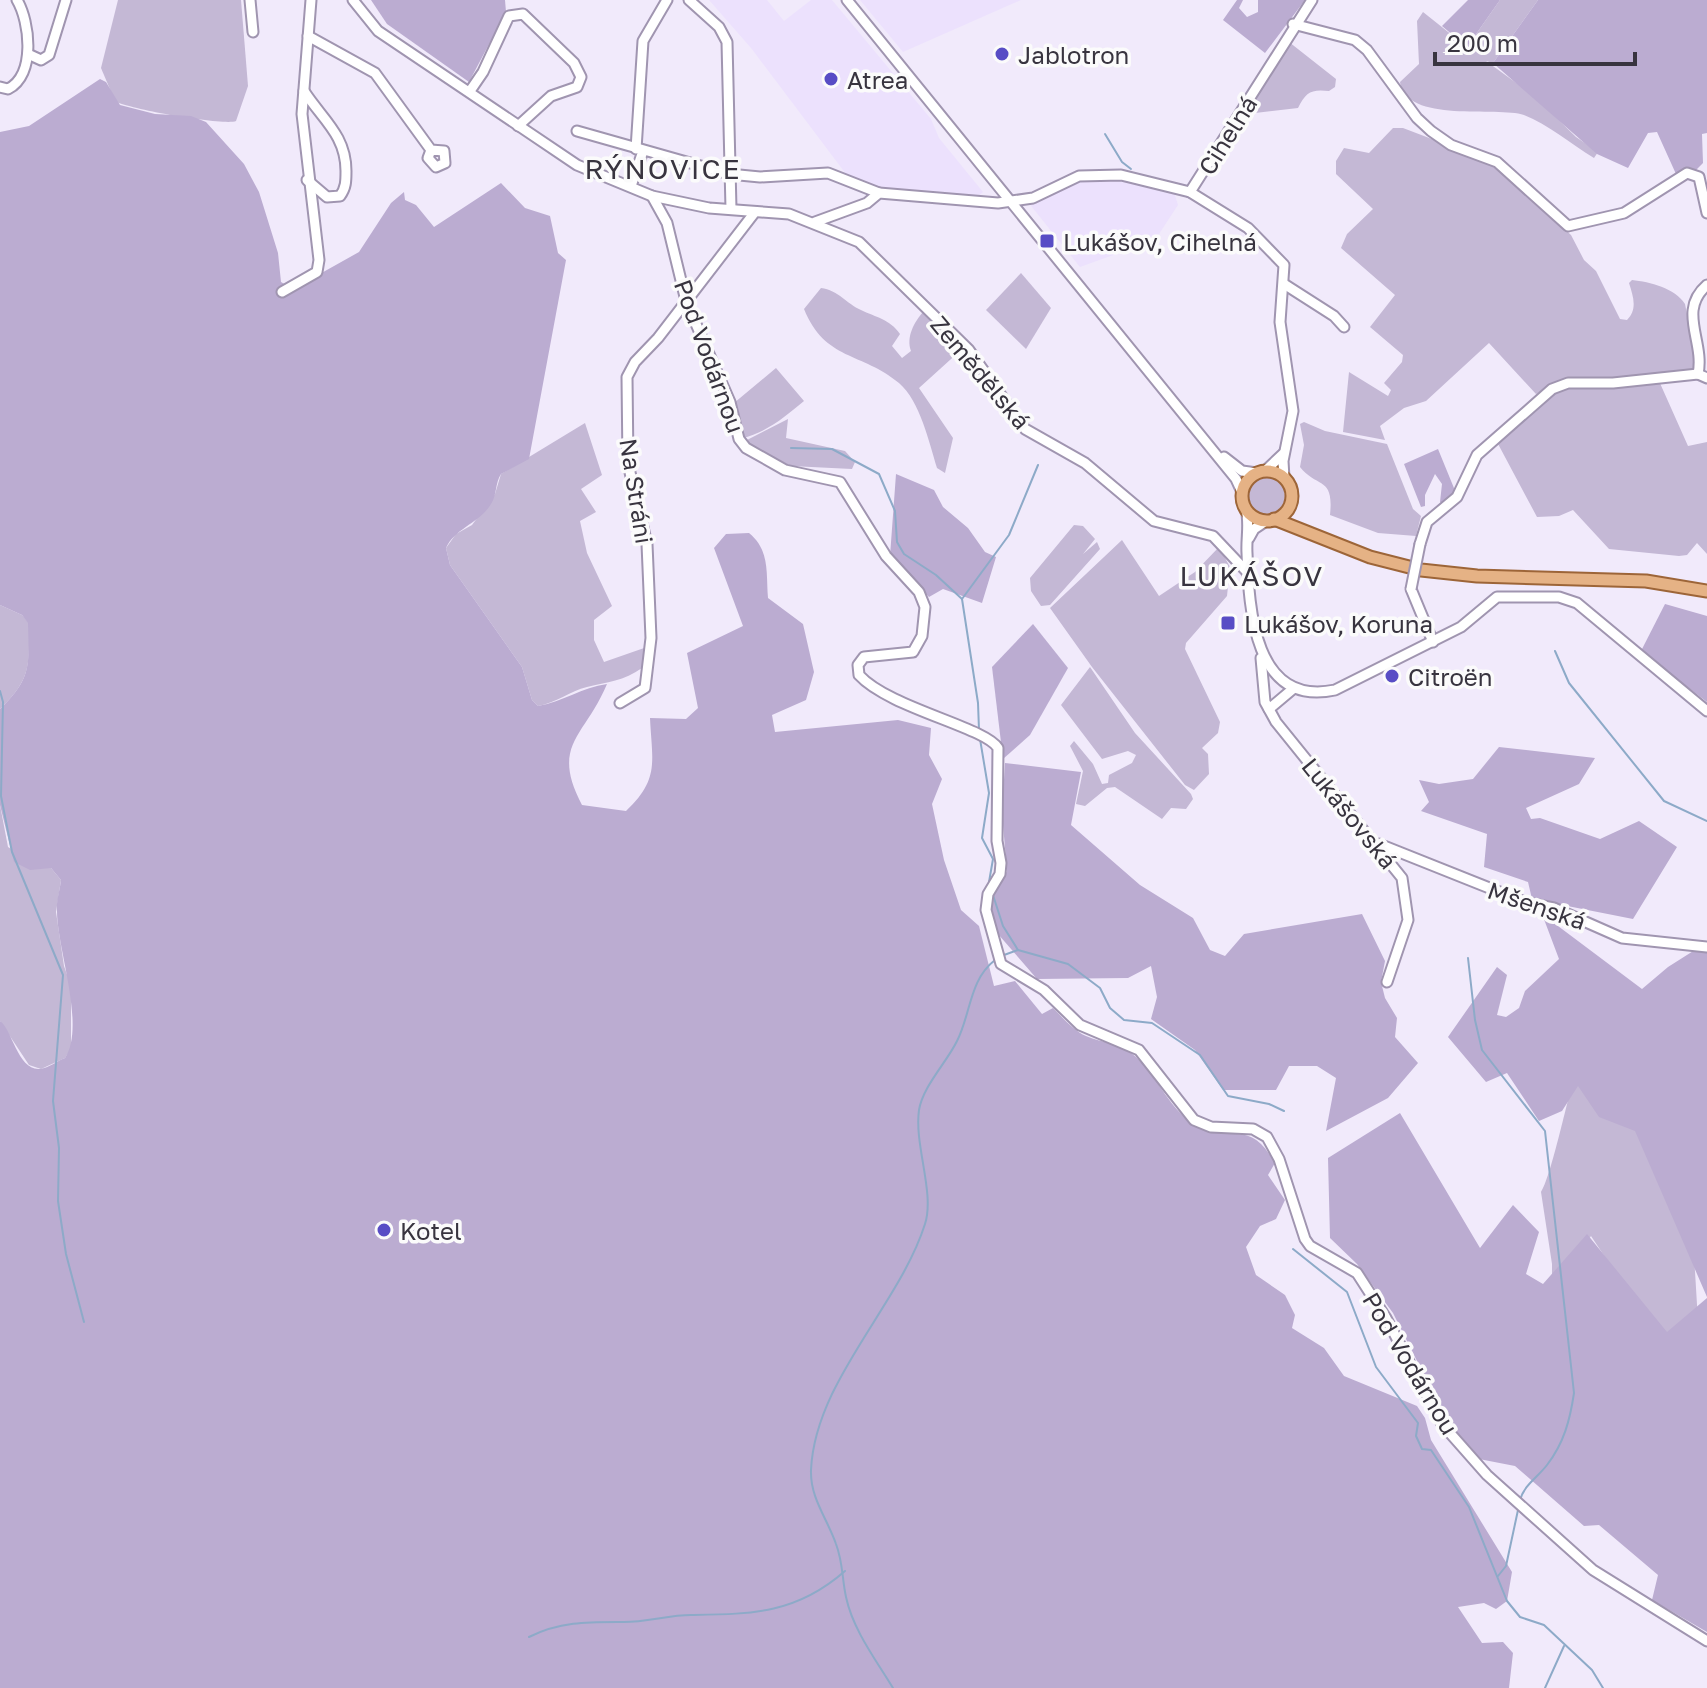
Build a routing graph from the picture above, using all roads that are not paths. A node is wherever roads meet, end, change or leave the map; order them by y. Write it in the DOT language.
graph roads {
  1 [pos="17,0"];
  2 [pos="66,0"];
  3 [pos="250,0"];
  4 [pos="311,0"];
  5 [pos="353,0"];
  6 [pos="667,0"];
  7 [pos="689,0"];
  8 [pos="847,0"];
  9 [pos="1312,0"];
  10 [pos="698,3"];
  11 [pos="1293,24"];
  12 [pos="253,32"];
  13 [pos="308,36"];
  14 [pos="28,54"];
  15 [pos="0,87"];
  16 [pos="303,90"];
  17 [pos="470,91"];
  18 [pos="518,126"];
  19 [pos="577,131"];
  20 [pos="431,150"];
  21 [pos="640,150"];
  22 [pos="729,174"];
  23 [pos="307,180"];
  24 [pos="631,186"];
  25 [pos="1190,192"];
  26 [pos="879,193"];
  27 [pos="652,196"];
  28 [pos="1009,201"];
  29 [pos="731,209"];
  30 [pos="755,212"];
  31 [pos="1707,213"];
  32 [pos="815,222"];
  33 [pos="1284,284"];
  34 [pos="1707,285"];
  35 [pos="282,292"];
  36 [pos="686,301"];
  37 [pos="1344,327"];
  38 [pos="1703,376"];
  39 [pos="1196,429"];
  40 [pos="1286,448"];
  41 [pos="1261,472"];
  42 [pos="1284,478"];
  43 [pos="1242,492"];
  44 [pos="1290,503"];
  45 [pos="1246,509"];
  46 [pos="1270,520"];
  47 [pos="1325,538"];
  48 [pos="1247,541"];
  49 [pos="1249,574"];
  50 [pos="1707,591"];
  51 [pos="1433,642"];
  52 [pos="1261,651"];
  53 [pos="1294,688"];
  54 [pos="620,703"];
  55 [pos="1269,709"];
  56 [pos="1707,711"];
  57 [pos="1372,840"];
  58 [pos="1707,947"];
  59 [pos="1387,982"];
  60 [pos="1707,1641"];
  1 -- 14 [label="street"];
  2 -- 14 [label="street"];
  3 -- 12 [label="street"];
  4 -- 13 [label="street"];
  5 -- 17 [label="street"];
  6 -- 21 [label="street"];
  7 -- 10 [label="street"];
  8 -- 28 [label="street"];
  9 -- 11 [label="street, Cihelná"];
  10 -- 22 [label="street"];
  11 -- 25 [label="street, Cihelná"];
  11 -- 31 [label="street"];
  13 -- 16 [label="street"];
  13 -- 20 [label="street"];
  14 -- 15 [label="street"];
  16 -- 23 [label="street"];
  16 -- 23 [label="street"];
  17 -- 18 [label="street"];
  17 -- 18 [label="street"];
  18 -- 24 [label="street"];
  19 -- 21 [label="street, Cihelná"];
  21 -- 22 [label="street, Cihelná"];
  21 -- 24 [label="street"];
  22 -- 26 [label="street, Cihelná"];
  22 -- 29 [label="street"];
  23 -- 35 [label="street"];
  24 -- 27 [label="street"];
  25 -- 28 [label="street, Cihelná"];
  25 -- 33 [label="street"];
  26 -- 28 [label="street, Cihelná"];
  26 -- 32 [label="street"];
  27 -- 29 [label="street, Zemědělská"];
  27 -- 36 [label="street, Pod Vodárnou"];
  28 -- 39 [label="street"];
  29 -- 30 [label="street, Zemědělská"];
  30 -- 32 [label="street, Zemědělská"];
  30 -- 36 [label="street, Na Stráni"];
  32 -- 49 [label="street, Zemědělská"];
  33 -- 37 [label="street"];
  33 -- 40 [label="street"];
  34 -- 38 [label="street"];
  36 -- 54 [label="street, Na Stráni"];
  36 -- 60 [label="street, Pod Vodárnou"];
  38 -- 51 [label="street, bridge"];
  39 -- 41 [label="street"];
  39 -- 43 [label="street"];
  40 -- 41 [label="street"];
  40 -- 42 [label="street"];
  41 -- 42 [label="main road"];
  41 -- 43 [label="main road"];
  42 -- 44 [label="main road"];
  43 -- 45 [label="main road"];
  44 -- 46 [label="main road"];
  44 -- 47 [label="main road"];
  45 -- 46 [label="main road"];
  45 -- 48 [label="street, Lukášovská"];
  46 -- 47 [label="main road"];
  46 -- 48 [label="street"];
  47 -- 50 [label="main road"];
  48 -- 49 [label="street, Lukášovská"];
  49 -- 52 [label="street, Lukášovská"];
  51 -- 53 [label="street"];
  51 -- 56 [label="street"];
  52 -- 53 [label="street"];
  52 -- 55 [label="street, Lukášovská"];
  53 -- 55 [label="street"];
  55 -- 57 [label="street, Lukášovská"];
  57 -- 58 [label="street, Mšenská"];
  57 -- 59 [label="street, Lukášovská"];
}
